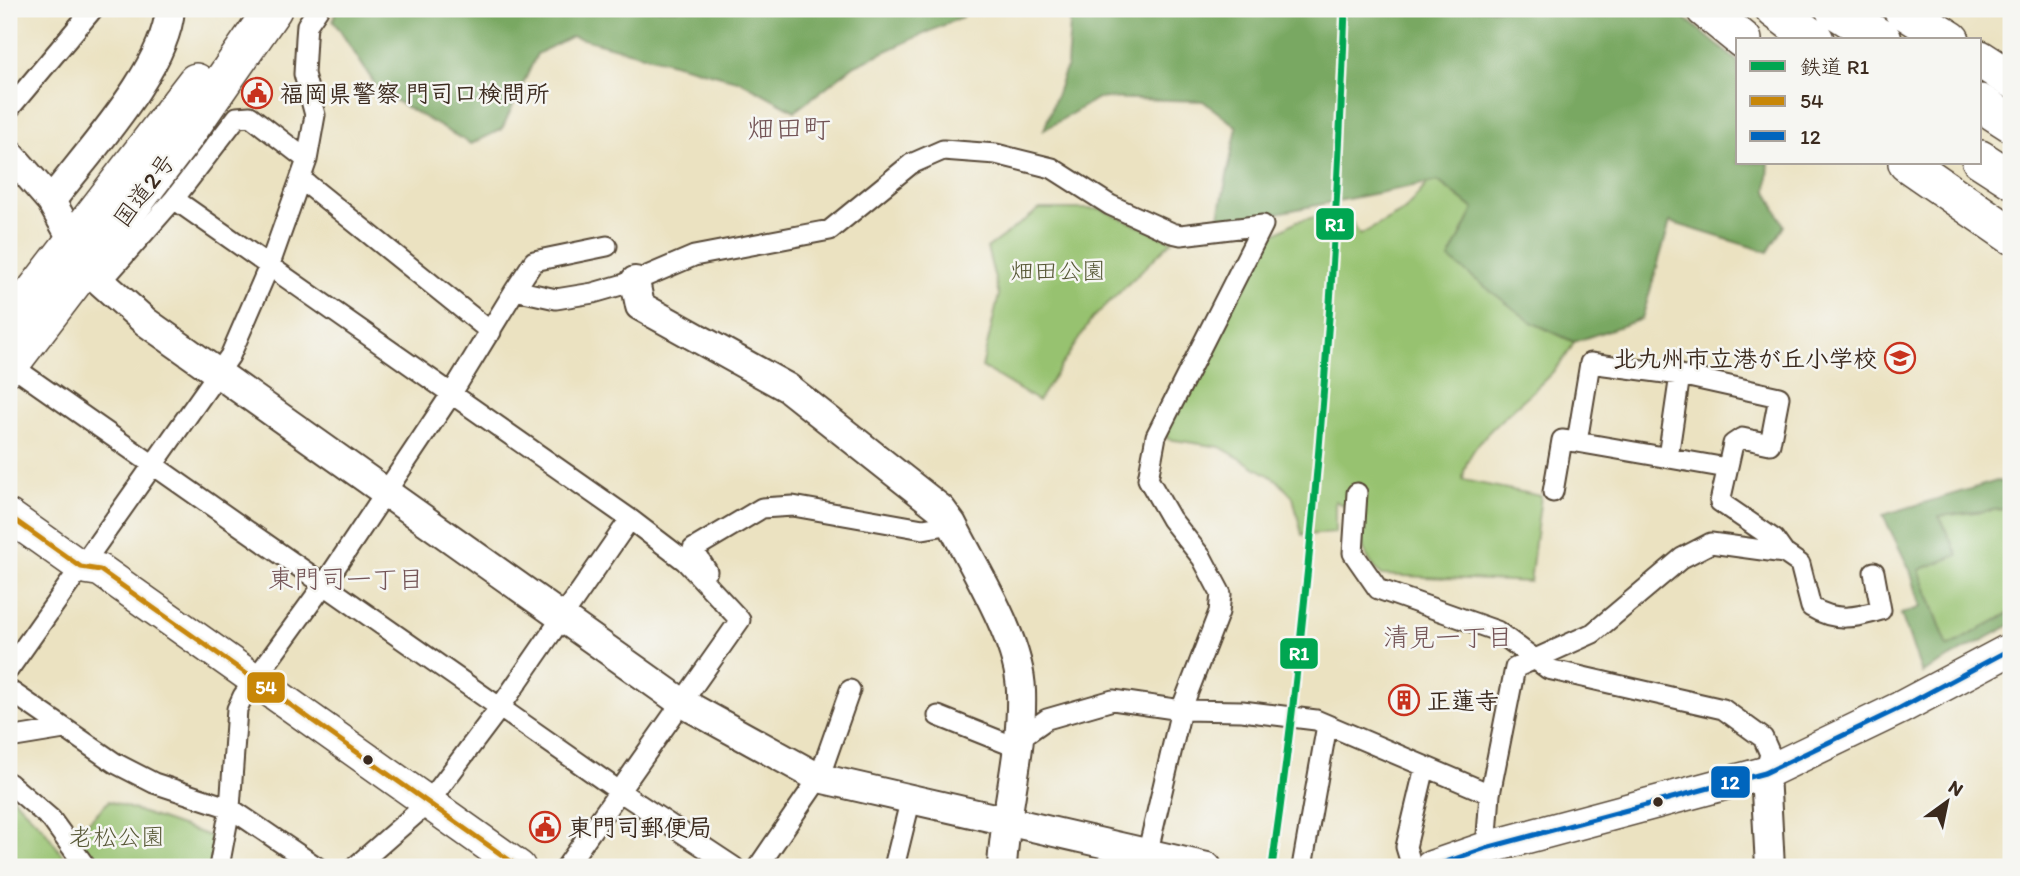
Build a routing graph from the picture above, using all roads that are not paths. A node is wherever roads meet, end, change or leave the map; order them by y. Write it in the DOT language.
graph roads {
  1 [pos="93,9"];
  2 [pos="170,9"];
  3 [pos="258,9"];
  4 [pos="273,9"];
  5 [pos="318,9"];
  6 [pos="1705,9"];
  7 [pos="1774,9"];
  8 [pos="1834,9"];
  9 [pos="1902,9"];
  10 [pos="1741,38"];
  11 [pos="1812,38"];
  12 [pos="1880,38"];
  13 [pos="1948,38"];
  14 [pos="1982,60"];
  15 [pos="2011,79"];
  16 [pos="1982,104"];
  17 [pos="9,109"];
  18 [pos="2011,123"];
  19 [pos="9,153"];
  20 [pos="307,160"];
  21 [pos="1982,160"];
  22 [pos="1909,164"];
  23 [pos="301,179"];
  24 [pos="2011,179"];
  25 [pos="174,199"];
  26 [pos="51,201"];
  27 [pos="2011,235"];
  28 [pos="607,246"];
  29 [pos="87,262"];
  30 [pos="270,264"];
  31 [pos="635,281"];
  32 [pos="515,290"];
  33 [pos="9,326"];
  34 [pos="491,332"];
  35 [pos="9,365"];
  36 [pos="218,374"];
  37 [pos="1680,375"];
  38 [pos="452,393"];
  39 [pos="1577,442"];
  40 [pos="1668,457"];
  41 [pos="156,464"];
  42 [pos="1727,468"];
  43 [pos="1553,492"];
  44 [pos="386,493"];
  45 [pos="1357,493"];
  46 [pos="9,516"];
  47 [pos="630,519"];
  48 [pos="951,524"];
  49 [pos="1784,552"];
  50 [pos="80,567"];
  51 [pos="1874,572"];
  52 [pos="325,583"];
  53 [pos="715,596"];
  54 [pos="560,617"];
  55 [pos="2011,649"];
  56 [pos="1532,658"];
  57 [pos="9,669"];
  58 [pos="2011,671"];
  59 [pos="249,688"];
  60 [pos="850,690"];
  61 [pos="9,691"];
  62 [pos="681,702"];
  63 [pos="501,706"];
  64 [pos="1181,710"];
  65 [pos="938,716"];
  66 [pos="1326,725"];
  67 [pos="64,729"];
  68 [pos="9,738"];
  69 [pos="1019,743"];
  70 [pos="1425,767"];
  71 [pos="819,778"];
  72 [pos="1766,782"];
  73 [pos="9,783"];
  74 [pos="619,791"];
  75 [pos="1490,794"];
  76 [pos="910,802"];
  77 [pos="230,808"];
  78 [pos="420,810"];
  79 [pos="1004,823"];
  80 [pos="1488,858"];
  81 [pos="1147,861"];
  82 [pos="86,867"];
  83 [pos="219,867"];
  84 [pos="317,867"];
  85 [pos="355,867"];
  86 [pos="482,867"];
  87 [pos="519,867"];
  88 [pos="566,867"];
  89 [pos="734,867"];
  90 [pos="758,867"];
  91 [pos="894,867"];
  92 [pos="1002,867"];
  93 [pos="1206,867"];
  94 [pos="1302,867"];
  95 [pos="1412,867"];
  96 [pos="1431,867"];
  97 [pos="1770,867"];
  1 -- 17 [label="street"];
  2 -- 26 [label="street"];
  3 -- 29 [label="highway, 国道2号"];
  4 -- 29 [label="highway, 国道2号"];
  5 -- 20 [label="street"];
  6 -- 10 [label="highway"];
  7 -- 11 [label="highway"];
  8 -- 12 [label="highway"];
  9 -- 13 [label="highway"];
  14 -- 15 [label="highway"];
  16 -- 18 [label="highway"];
  19 -- 26 [label="street"];
  20 -- 23 [label="street"];
  20 -- 25 [label="street"];
  21 -- 24 [label="highway"];
  22 -- 27 [label="highway"];
  23 -- 30 [label="street"];
  23 -- 34 [label="street"];
  25 -- 29 [label="street"];
  25 -- 30 [label="street"];
  26 -- 29 [label="street"];
  28 -- 32 [label="street"];
  29 -- 33 [label="highway, 国道2号"];
  29 -- 35 [label="highway, 国道2号"];
  29 -- 36 [label="street"];
  30 -- 36 [label="street"];
  30 -- 38 [label="street"];
  31 -- 32 [label="street"];
  31 -- 48 [label="street"];
  31 -- 64 [label="street"];
  32 -- 34 [label="street"];
  34 -- 38 [label="street"];
  35 -- 41 [label="street"];
  36 -- 41 [label="street"];
  36 -- 44 [label="street"];
  37 -- 39 [label="street"];
  37 -- 40 [label="street"];
  37 -- 42 [label="street"];
  38 -- 44 [label="street"];
  38 -- 47 [label="street"];
  39 -- 40 [label="street"];
  39 -- 43 [label="street"];
  40 -- 42 [label="street"];
  41 -- 50 [label="street"];
  41 -- 52 [label="street"];
  42 -- 49 [label="street"];
  44 -- 52 [label="street"];
  44 -- 54 [label="street"];
  45 -- 56 [label="street"];
  46 -- 50 [label="main road"];
  47 -- 53 [label="street"];
  47 -- 54 [label="street"];
  48 -- 53 [label="street"];
  48 -- 69 [label="street"];
  49 -- 51 [label="street"];
  49 -- 56 [label="street"];
  50 -- 57 [label="street"];
  50 -- 59 [label="main road"];
  52 -- 59 [label="street"];
  52 -- 63 [label="street"];
  53 -- 62 [label="street"];
  54 -- 62 [label="street"];
  54 -- 63 [label="street"];
  55 -- 72 [label="main road"];
  56 -- 72 [label="street"];
  56 -- 75 [label="street"];
  58 -- 72 [label="main road"];
  59 -- 77 [label="street"];
  59 -- 78 [label="main road"];
  60 -- 71 [label="street"];
  61 -- 67 [label="street"];
  62 -- 71 [label="street"];
  62 -- 74 [label="street"];
  63 -- 74 [label="street"];
  63 -- 78 [label="street"];
  64 -- 66 [label="street"];
  64 -- 69 [label="street"];
  64 -- 81 [label="street"];
  65 -- 69 [label="street"];
  66 -- 70 [label="street"];
  66 -- 94 [label="street"];
  67 -- 68 [label="street"];
  67 -- 77 [label="street"];
  69 -- 79 [label="street"];
  70 -- 75 [label="street"];
  70 -- 95 [label="street"];
  71 -- 76 [label="street"];
  71 -- 90 [label="street"];
  72 -- 80 [label="main road"];
  72 -- 97 [label="street"];
  73 -- 82 [label="street"];
  74 -- 88 [label="street"];
  74 -- 89 [label="street"];
  75 -- 80 [label="street"];
  76 -- 79 [label="street"];
  76 -- 91 [label="street"];
  77 -- 83 [label="street"];
  77 -- 84 [label="street"];
  78 -- 85 [label="street"];
  78 -- 86 [label="main road"];
  78 -- 87 [label="main road"];
  79 -- 81 [label="street"];
  79 -- 92 [label="street"];
  80 -- 96 [label="main road"];
  81 -- 93 [label="street"];
}
